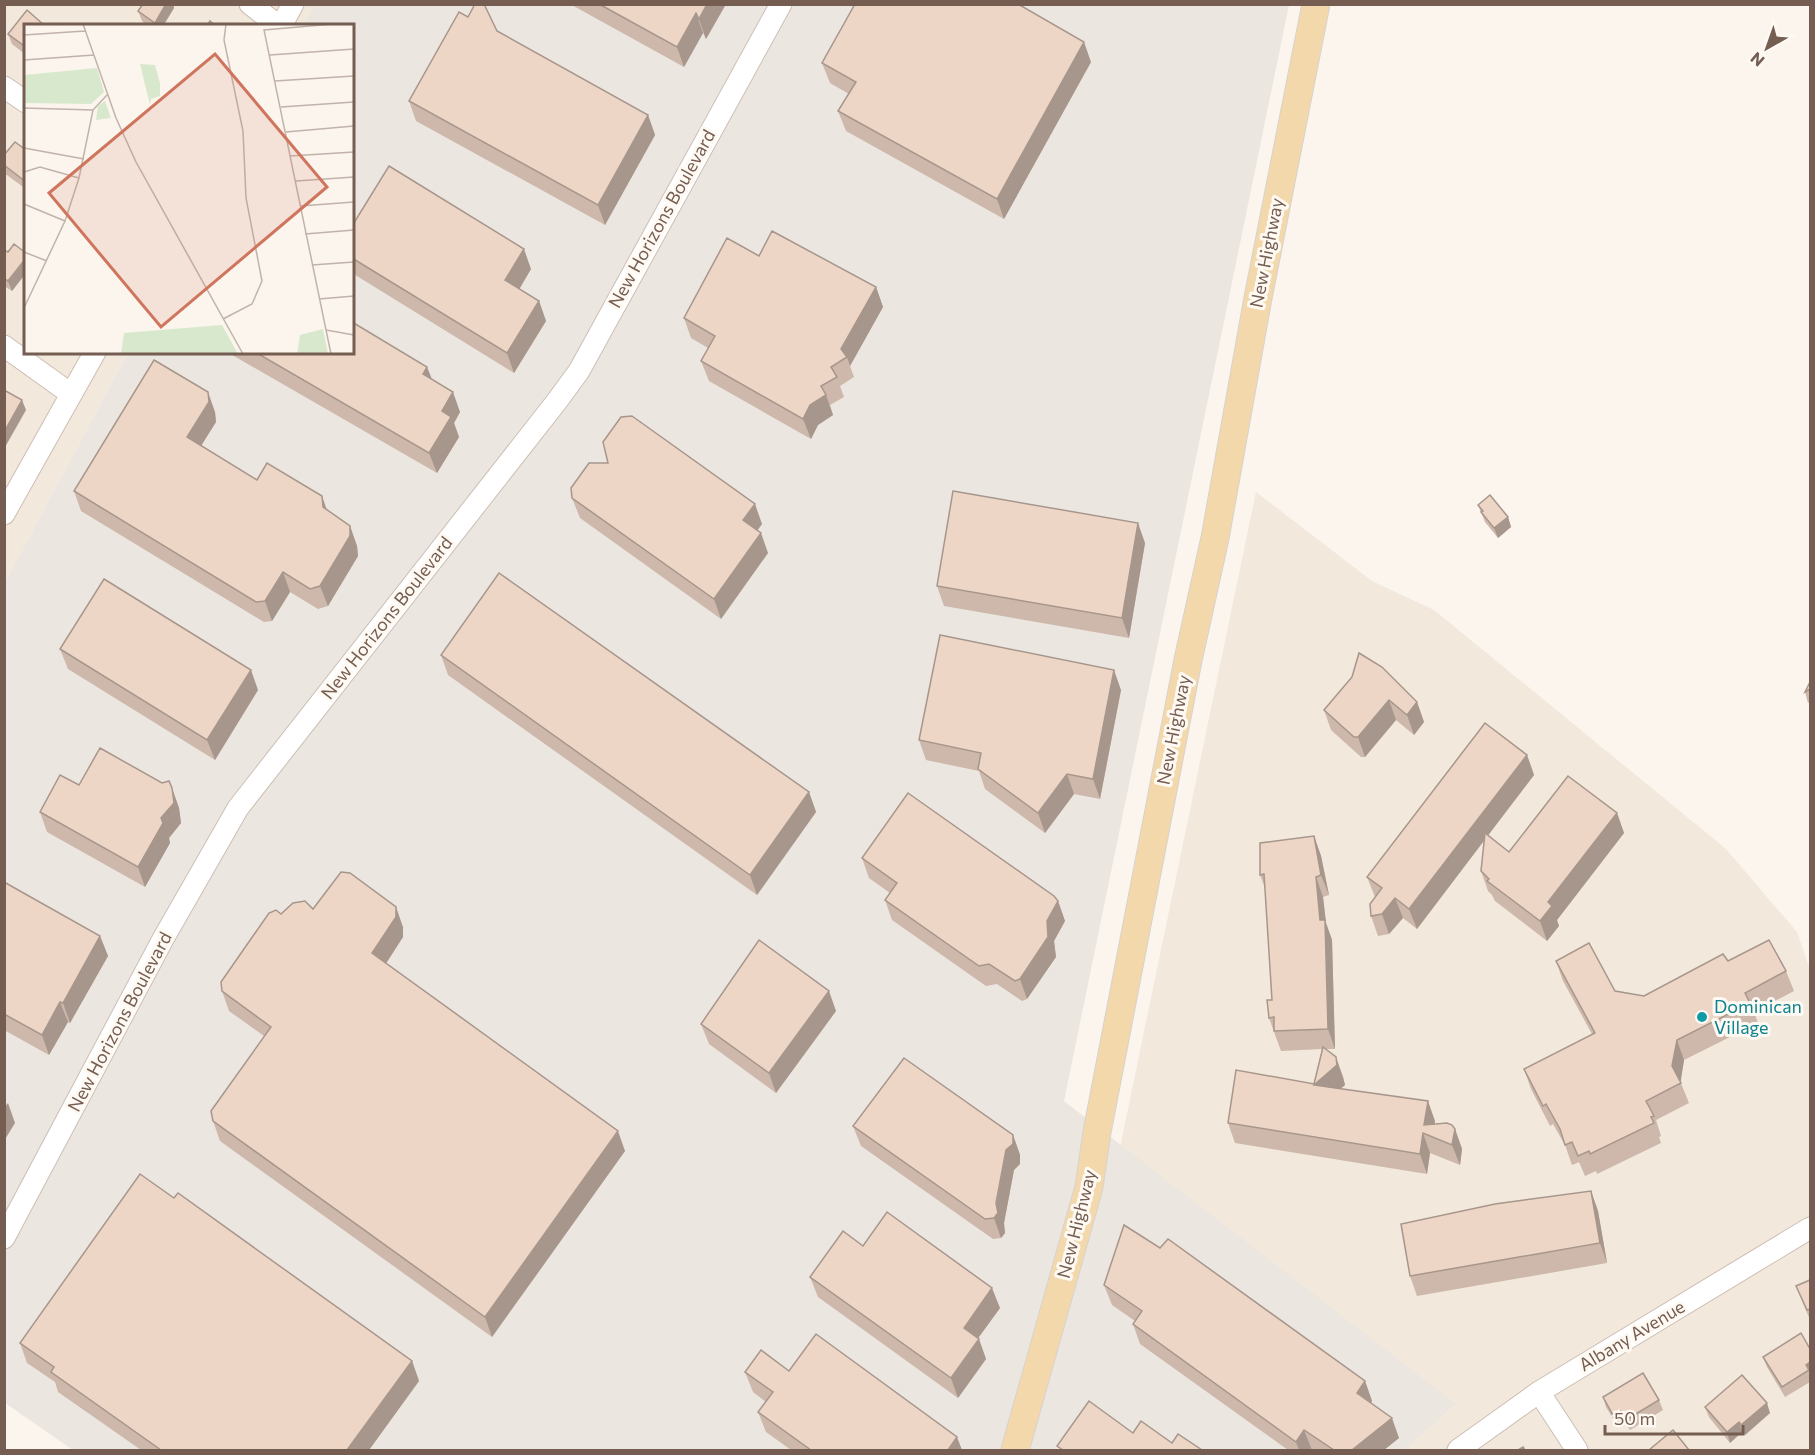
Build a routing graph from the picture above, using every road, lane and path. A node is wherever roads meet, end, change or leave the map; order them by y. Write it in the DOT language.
graph roads {
  1 [pos="250,4"];
  2 [pos="293,4"];
  3 [pos="781,4"];
  4 [pos="1316,4"];
  5 [pos="277,24"];
  6 [pos="281,24"];
  7 [pos="4,87"];
  8 [pos="24,101"];
  9 [pos="4,346"];
  10 [pos="94,354"];
  11 [pos="71,394"];
  12 [pos="4,514"];
  13 [pos="1810,1228"];
  14 [pos="4,1238"];
  15 [pos="1539,1392"];
  16 [pos="1015,1450"];
  17 [pos="1458,1450"];
  18 [pos="1577,1450"];
  1 -- 5 [label="street"];
  2 -- 6 [label="street"];
  3 -- 14 [label="street, New Horizons Boulevard"];
  4 -- 16 [label="main road, New Highway"];
  7 -- 8 [label="street"];
  9 -- 11 [label="street"];
  10 -- 11 [label="street"];
  11 -- 12 [label="street"];
  13 -- 15 [label="street, Albany Avenue"];
  15 -- 17 [label="street, Albany Avenue"];
  15 -- 18 [label="street"];
}
